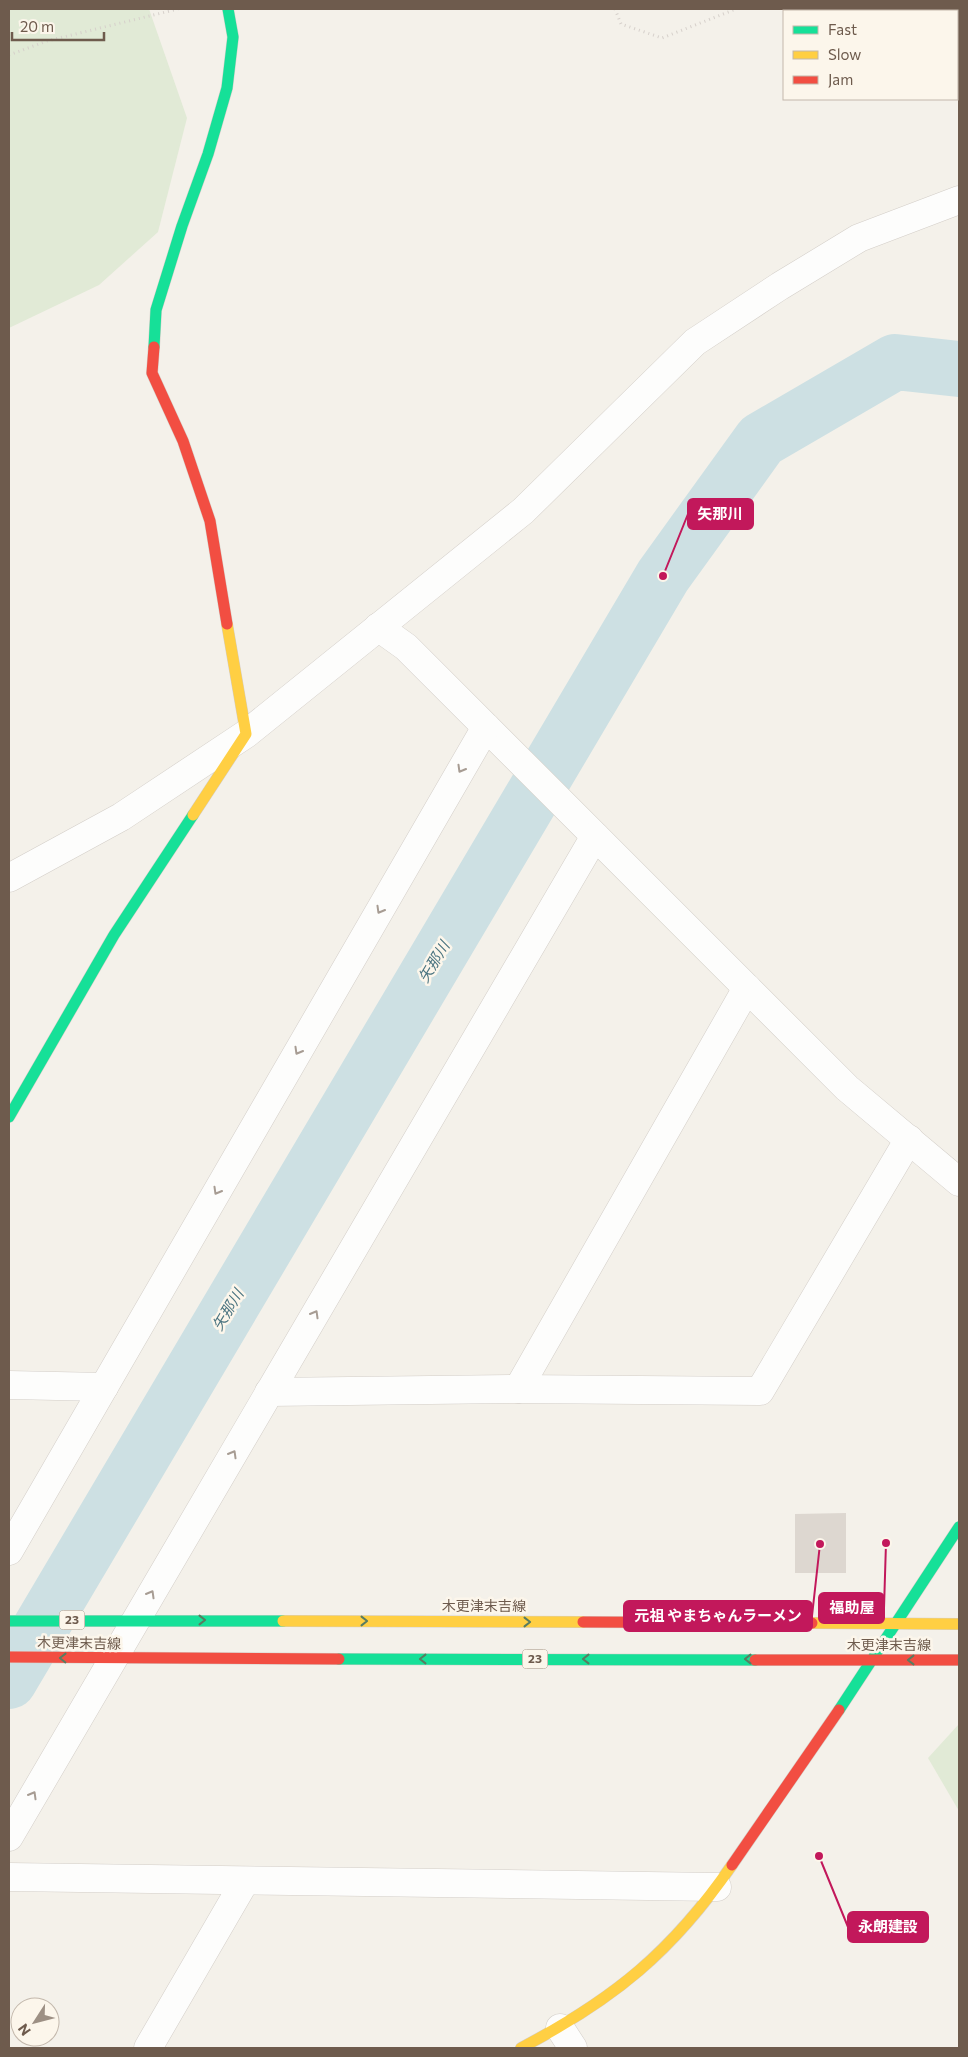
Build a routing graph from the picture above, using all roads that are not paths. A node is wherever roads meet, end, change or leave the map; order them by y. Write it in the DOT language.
graph roads {
  1 [pos="228,9"];
  2 [pos="959,200"];
  3 [pos="378,627"];
  4 [pos="246,734"];
  5 [pos="494,735"];
  6 [pos="587,828"];
  7 [pos="9,878"];
  8 [pos="746,988"];
  9 [pos="9,1117"];
  10 [pos="908,1139"];
  11 [pos="959,1182"];
  12 [pos="9,1386"];
  13 [pos="104,1387"];
  14 [pos="518,1389"];
  15 [pos="269,1392"];
  16 [pos="959,1527"];
  17 [pos="9,1551"];
  18 [pos="136,1620"];
  19 [pos="9,1621"];
  20 [pos="895,1623"];
  21 [pos="959,1624"];
  22 [pos="9,1657"];
  23 [pos="112,1659"];
  24 [pos="873,1660"];
  25 [pos="959,1660"];
  26 [pos="9,1837"];
  27 [pos="9,1877"];
  28 [pos="245,1881"];
  29 [pos="717,1887"];
  30 [pos="566,2038"];
  31 [pos="148,2048"];
  32 [pos="521,2048"];
  1 -- 4 [label="main road"];
  2 -- 3 [label="street"];
  3 -- 4 [label="street"];
  3 -- 5 [label="street"];
  4 -- 7 [label="street"];
  4 -- 9 [label="main road"];
  5 -- 6 [label="street"];
  5 -- 13 [label="street, one-way"];
  6 -- 8 [label="street"];
  15 -- 6 [label="street, one-way"];
  8 -- 10 [label="street"];
  8 -- 14 [label="street"];
  10 -- 11 [label="street"];
  10 -- 14 [label="street"];
  12 -- 13 [label="street"];
  13 -- 17 [label="street"];
  14 -- 15 [label="street"];
  18 -- 15 [label="street, one-way"];
  16 -- 20 [label="main road"];
  18 -- 19 [label="main road, 木更津末吉線 / 23"];
  18 -- 20 [label="main road, 木更津末吉線 / 23, one-way"];
  18 -- 23 [label="street"];
  20 -- 21 [label="main road, 木更津末吉線 / 23"];
  20 -- 24 [label="main road"];
  23 -- 22 [label="main road, 木更津末吉線 / 23, one-way"];
  24 -- 23 [label="main road, 木更津末吉線 / 23, one-way"];
  26 -- 23 [label="street, one-way"];
  25 -- 24 [label="main road, 木更津末吉線 / 23, one-way"];
  24 -- 29 [label="main road"];
  27 -- 28 [label="street"];
  28 -- 29 [label="street"];
  28 -- 31 [label="street"];
  29 -- 30 [label="main road"];
  30 -- 32 [label="main road"];
}
